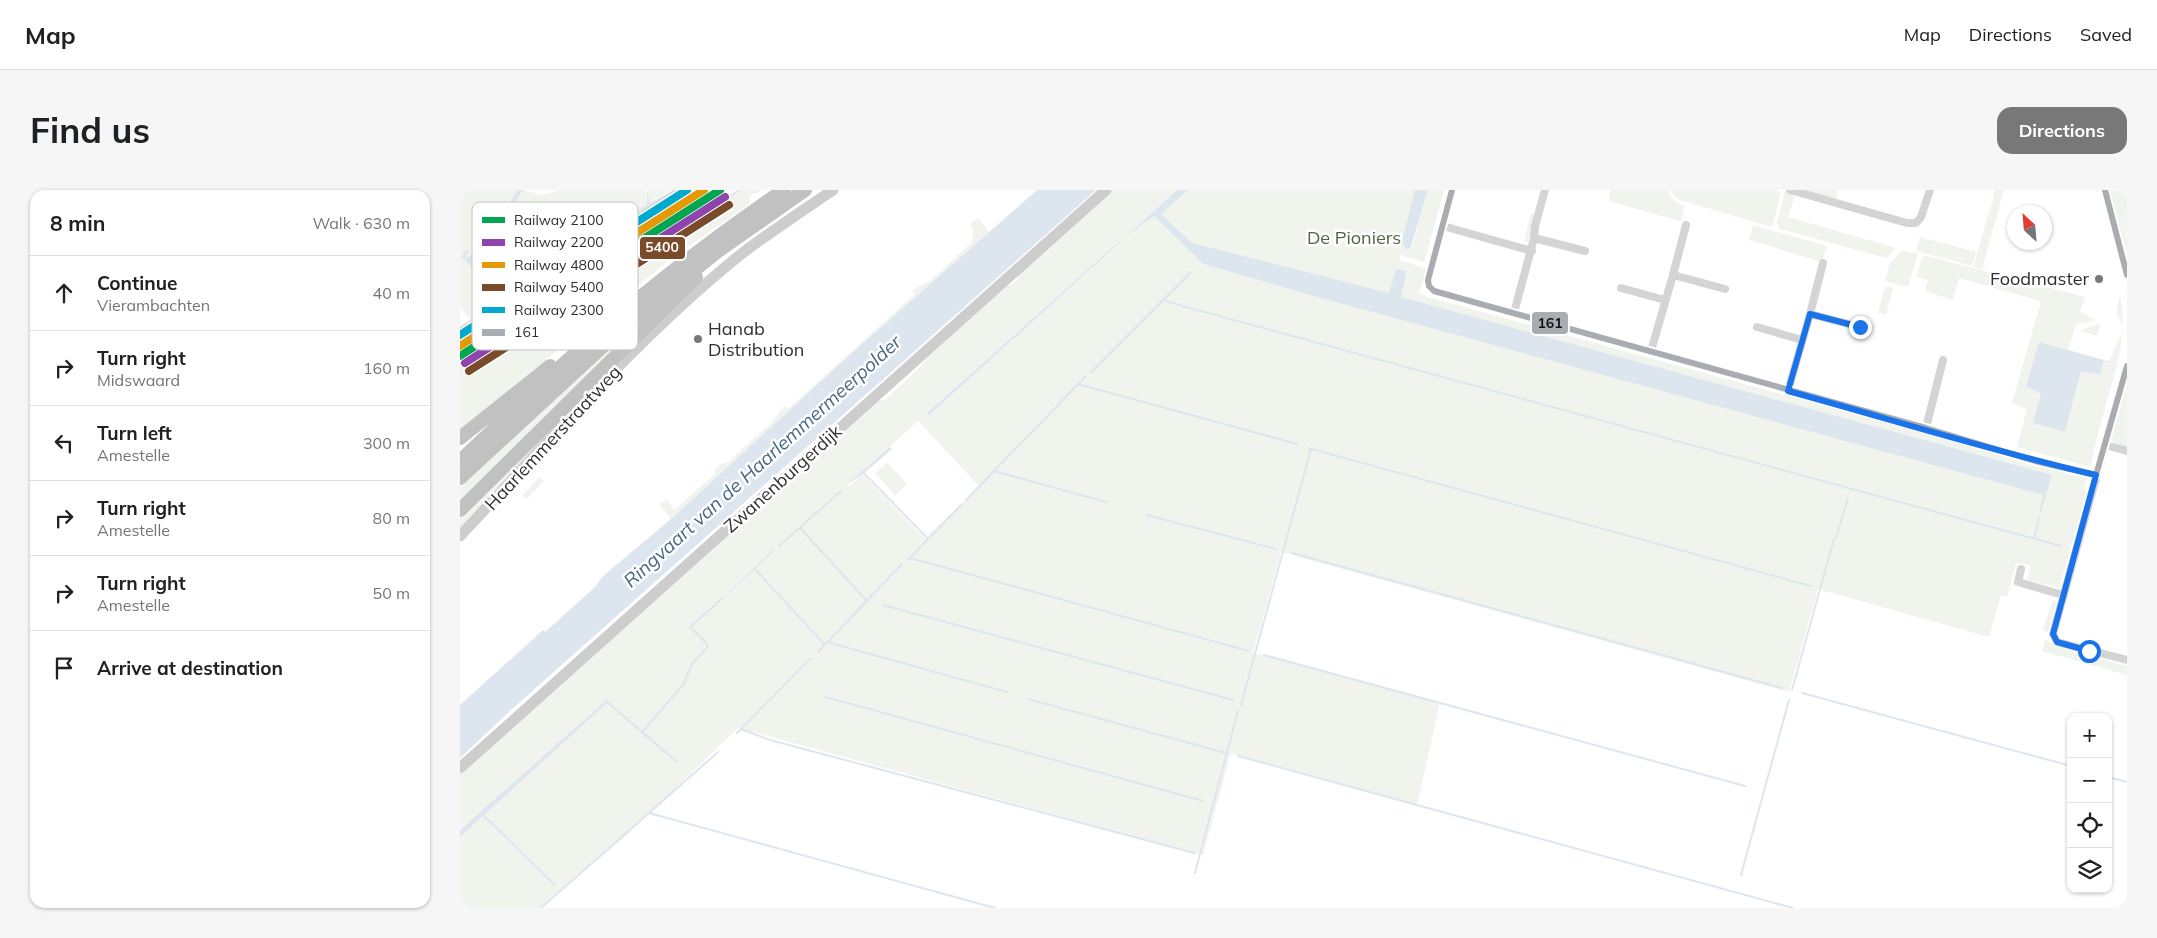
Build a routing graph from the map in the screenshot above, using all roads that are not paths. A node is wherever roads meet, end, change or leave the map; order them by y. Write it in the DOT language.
graph roads {
  1 [pos="681,190"];
  2 [pos="784,190"];
  3 [pos="805,190"];
  4 [pos="833,190"];
  5 [pos="1106,190"];
  6 [pos="1452,190"];
  7 [pos="1545,190"];
  8 [pos="1790,190"];
  9 [pos="1930,190"];
  10 [pos="2105,190"];
  11 [pos="638,218"];
  12 [pos="1686,225"];
  13 [pos="1443,226"];
  14 [pos="1534,238"];
  15 [pos="718,251"];
  16 [pos="1532,251"];
  17 [pos="1585,251"];
  18 [pos="1823,263"];
  19 [pos="1673,275"];
  20 [pos="2127,275"];
  21 [pos="1621,288"];
  22 [pos="1725,289"];
  23 [pos="1666,300"];
  24 [pos="638,301"];
  25 [pos="1514,313"];
  26 [pos="1810,314"];
  27 [pos="638,315"];
  28 [pos="472,324"];
  29 [pos="1757,326"];
  30 [pos="1860,327"];
  31 [pos="460,332"];
  32 [pos="638,335"];
  33 [pos="1802,340"];
  34 [pos="638,348"];
  35 [pos="575,350"];
  36 [pos="579,350"];
  37 [pos="599,350"];
  38 [pos="623,350"];
  39 [pos="635,350"];
  40 [pos="1650,351"];
  41 [pos="1943,360"];
  42 [pos="2127,366"];
  43 [pos="1788,391"];
  44 [pos="1926,428"];
  45 [pos="460,438"];
  46 [pos="2105,445"];
  47 [pos="2127,451"];
  48 [pos="460,461"];
  49 [pos="2096,475"];
  50 [pos="460,478"];
  51 [pos="460,510"];
  52 [pos="460,536"];
  53 [pos="2021,569"];
  54 [pos="2063,595"];
  55 [pos="2127,660"];
  56 [pos="460,768"];
  1 -- 11 [label="street"];
  2 -- 24 [label="highway"];
  3 -- 15 [label="highway"];
  4 -- 34 [label="street, Haarlemmerstraatweg"];
  5 -- 56 [label="street, Zwanenburgerdijk"];
  6 -- 13 [label="street"];
  7 -- 14 [label="street"];
  8 -- 9 [label="street"];
  10 -- 20 [label="street"];
  12 -- 19 [label="street"];
  13 -- 16 [label="street"];
  13 -- 25 [label="street"];
  14 -- 16 [label="street"];
  14 -- 17 [label="street"];
  15 -- 27 [label="highway"];
  15 -- 32 [label="highway"];
  16 -- 25 [label="street"];
  18 -- 26 [label="street"];
  19 -- 22 [label="street"];
  19 -- 23 [label="street"];
  21 -- 23 [label="street"];
  23 -- 40 [label="street"];
  25 -- 40 [label="street"];
  26 -- 30 [label="street"];
  26 -- 33 [label="street"];
  28 -- 31 [label="street"];
  29 -- 33 [label="street"];
  33 -- 43 [label="street"];
  35 -- 45 [label="highway"];
  36 -- 48 [label="highway"];
  37 -- 50 [label="highway"];
  38 -- 51 [label="highway"];
  39 -- 52 [label="street, Haarlemmerstraatweg"];
  40 -- 43 [label="street"];
  41 -- 44 [label="street"];
  42 -- 46 [label="street"];
  43 -- 44 [label="street"];
  44 -- 49 [label="street"];
  46 -- 47 [label="street"];
  46 -- 49 [label="street"];
  49 -- 54 [label="street"];
  53 -- 54 [label="street"];
  54 -- 55 [label="street"];
}
